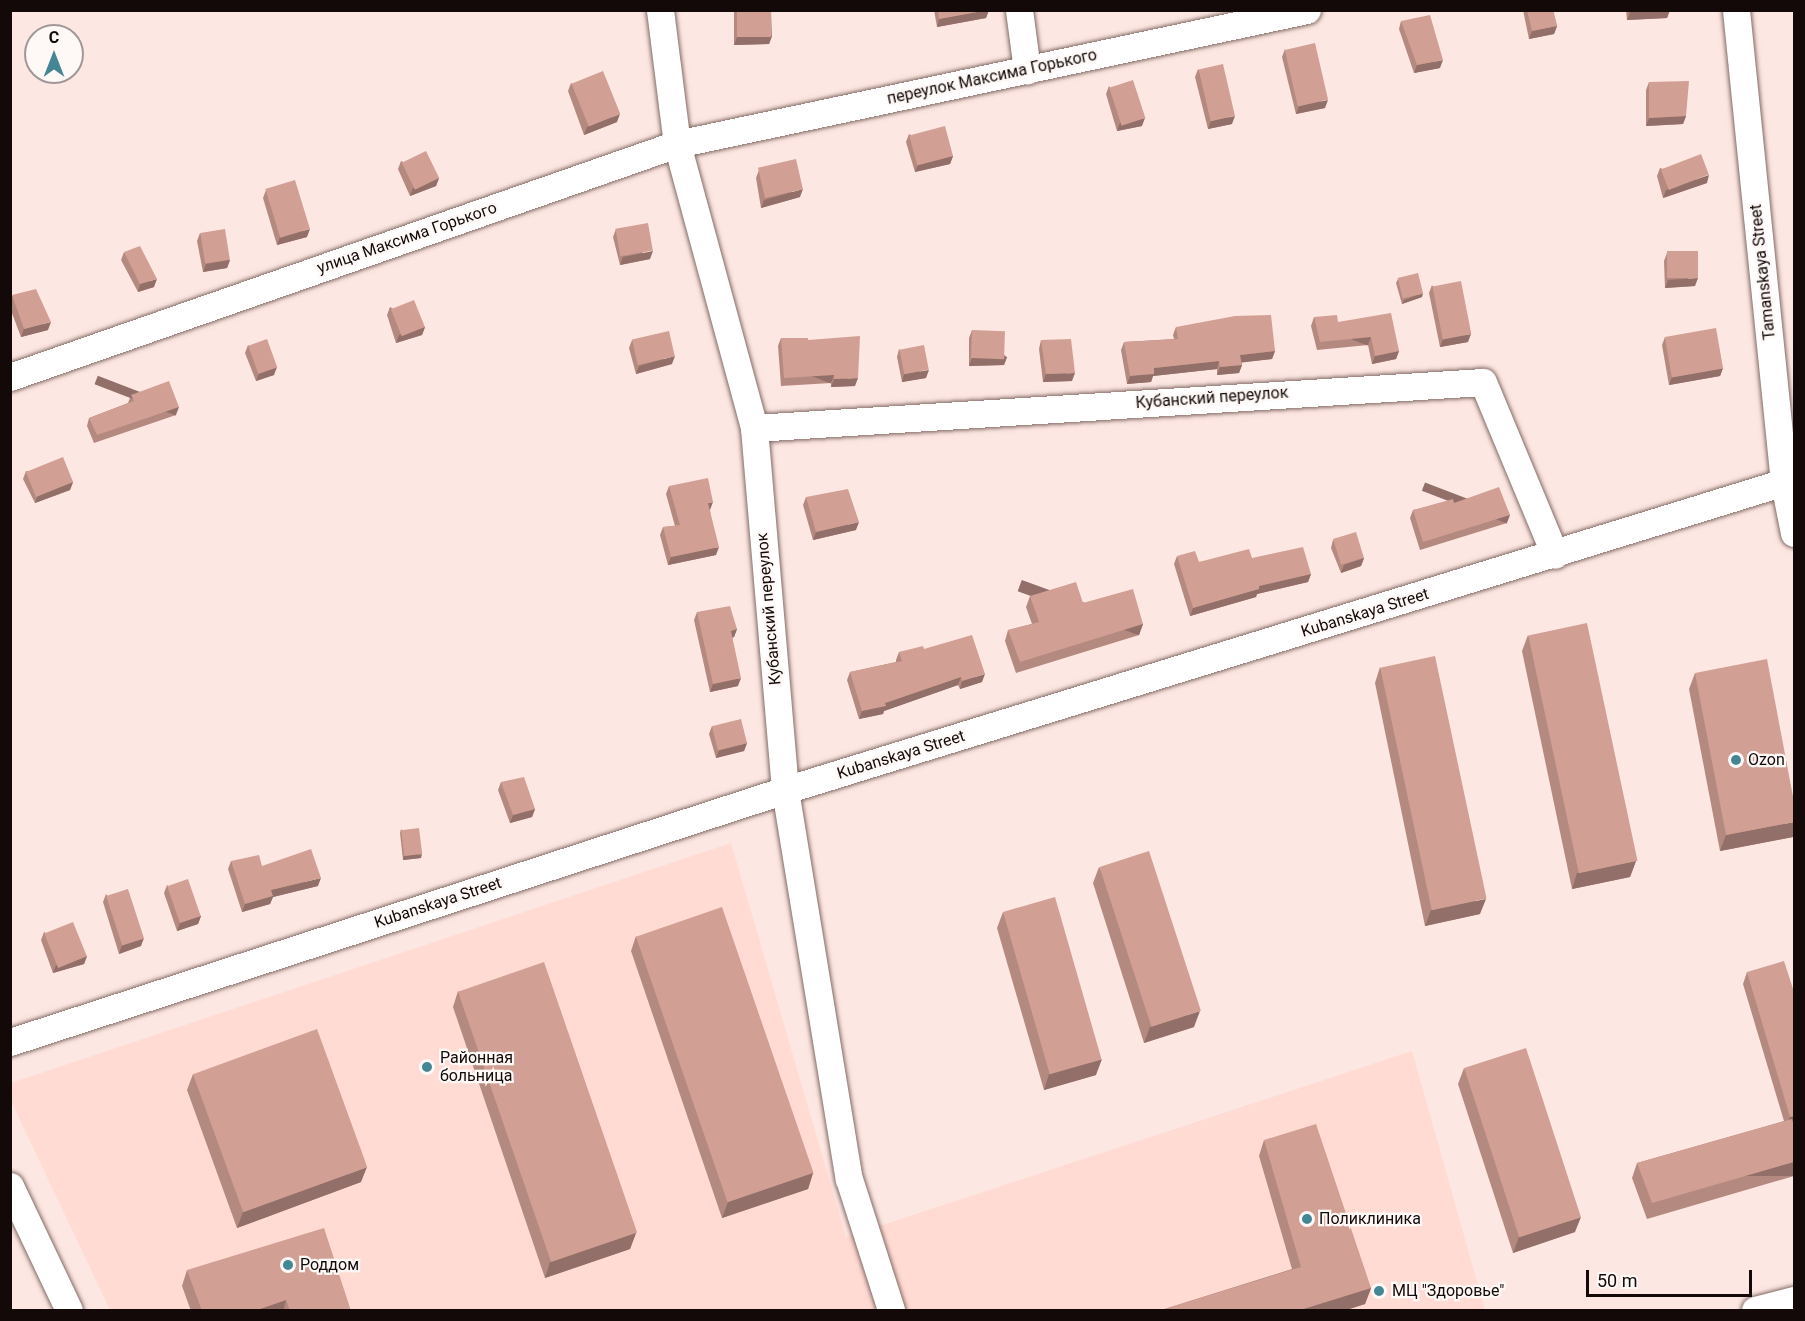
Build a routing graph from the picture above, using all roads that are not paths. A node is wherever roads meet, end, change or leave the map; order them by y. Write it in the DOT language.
graph roads {
  1 [pos="660,10"];
  2 [pos="1019,10"];
  3 [pos="1307,10"];
  4 [pos="1736,10"];
  5 [pos="1027,70"];
  6 [pos="677,144"];
  7 [pos="10,377"];
  8 [pos="754,428"];
  9 [pos="1789,481"];
  10 [pos="1794,533"];
  11 [pos="1555,555"];
  12 [pos="785,790"];
  13 [pos="10,1042"];
  14 [pos="10,1186"];
  15 [pos="1794,1300"];
  16 [pos="69,1311"];
  17 [pos="891,1311"];
  18 [pos="1755,1311"];
  1 -- 6 [label="street"];
  2 -- 5 [label="street"];
  3 -- 5 [label="street, переулок Максима Горького"];
  4 -- 9 [label="street, Tamanskaya Street"];
  5 -- 6 [label="street, переулок Максима Горького"];
  6 -- 7 [label="street, улица Максима Горького"];
  6 -- 8 [label="street, Кубанский переулок"];
  8 -- 11 [label="street, Кубанский переулок"];
  8 -- 12 [label="street, Кубанский переулок"];
  9 -- 10 [label="street, Tamanskaya Street"];
  9 -- 11 [label="street, Kubanskaya Street"];
  11 -- 12 [label="street, Kubanskaya Street"];
  12 -- 13 [label="street, Kubanskaya Street"];
  12 -- 17 [label="street, Кубанский переулок"];
  14 -- 16 [label="street"];
  15 -- 18 [label="street"];
}
